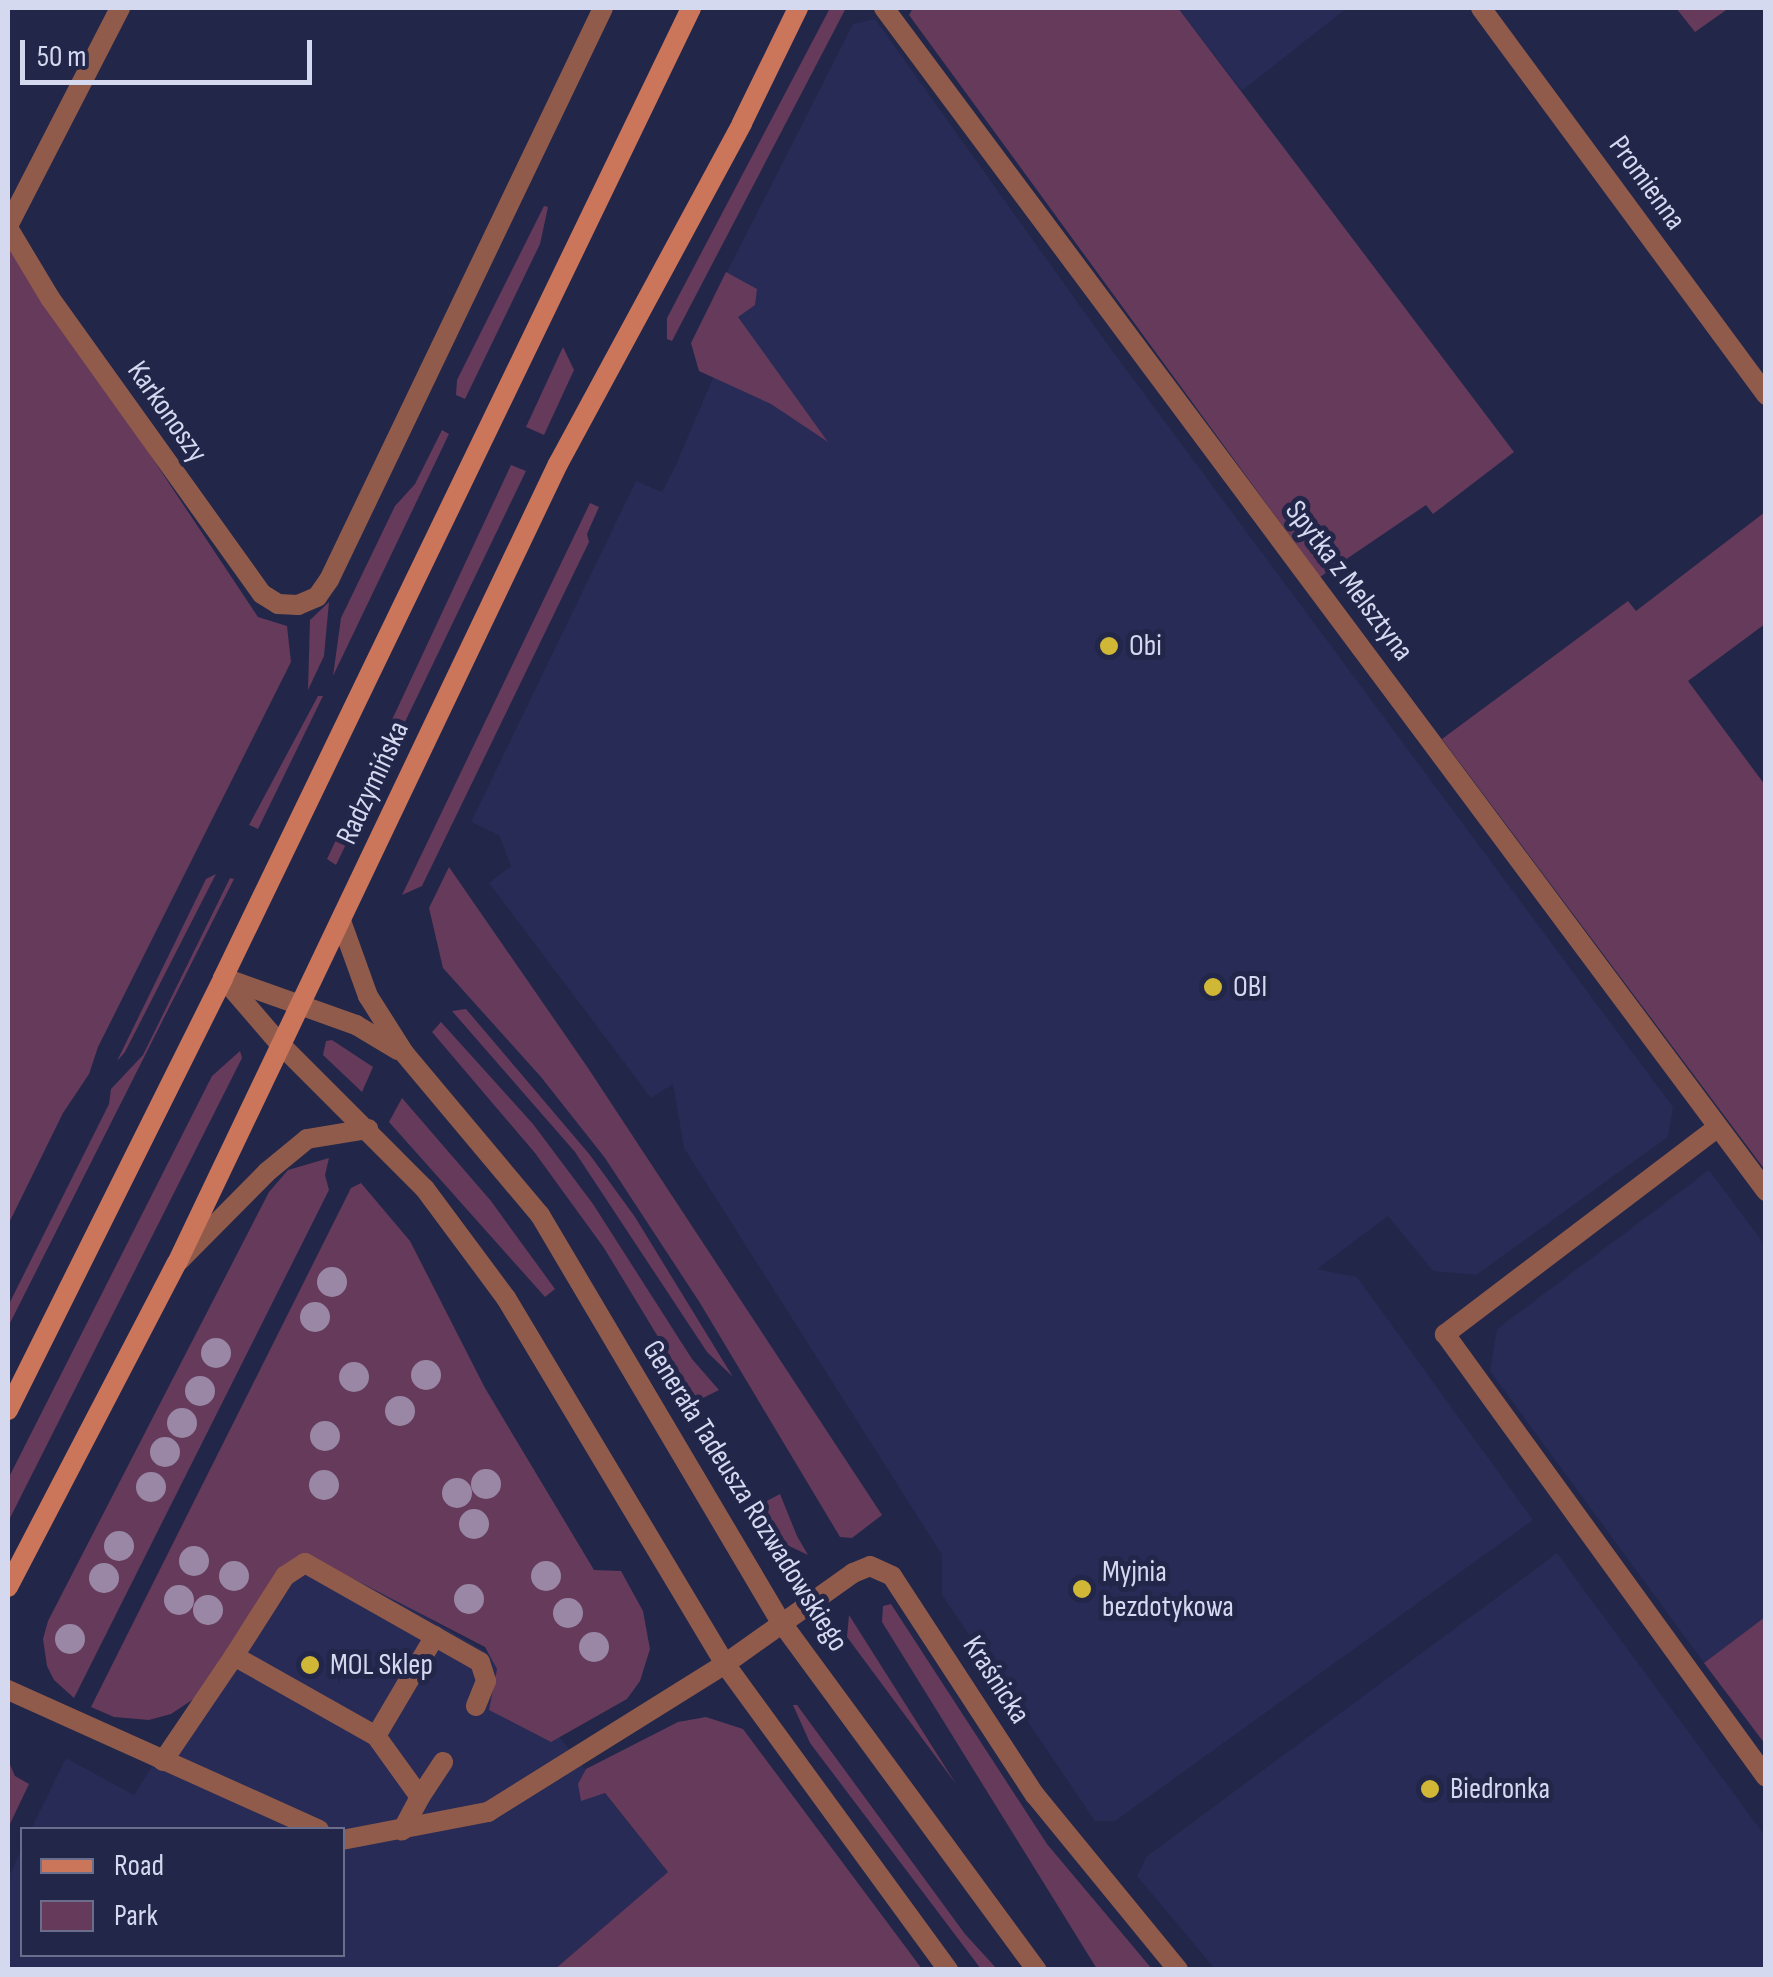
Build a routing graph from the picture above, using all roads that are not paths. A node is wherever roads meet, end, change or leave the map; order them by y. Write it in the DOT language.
graph roads {
  1 [pos="120,8"];
  2 [pos="603,8"];
  3 [pos="691,8"];
  4 [pos="798,8"];
  5 [pos="884,8"];
  6 [pos="1480,8"];
  7 [pos="8,227"];
  8 [pos="1766,394"];
  9 [pos="341,921"];
  10 [pos="223,978"];
  11 [pos="298,1007"];
  12 [pos="280,1044"];
  13 [pos="404,1053"];
  14 [pos="1718,1127"];
  15 [pos="368,1129"];
  16 [pos="1766,1191"];
  17 [pos="177,1264"];
  18 [pos="10,1397"];
  19 [pos="8,1587"];
  20 [pos="782,1622"];
  21 [pos="435,1636"];
  22 [pos="234,1656"];
  23 [pos="725,1664"];
  24 [pos="8,1690"];
  25 [pos="476,1706"];
  26 [pos="376,1736"];
  27 [pos="163,1761"];
  28 [pos="443,1762"];
  29 [pos="1766,1777"];
  30 [pos="420,1798"];
  31 [pos="311,1827"];
  32 [pos="402,1831"];
  33 [pos="345,1840"];
  34 [pos="948,1970"];
  35 [pos="1037,1970"];
  36 [pos="1178,1970"];
  1 -- 7 [label="street"];
  2 -- 7 [label="street, Karkonoszy"];
  3 -- 10 [label="main road, Radzymińska"];
  4 -- 9 [label="main road, Radzymińska"];
  5 -- 14 [label="street, Spytka z Melsztyna"];
  6 -- 8 [label="street, Promienna"];
  9 -- 11 [label="main road, Radzymińska"];
  9 -- 13 [label="street"];
  10 -- 11 [label="street"];
  10 -- 12 [label="street"];
  10 -- 18 [label="main road, Radzymińska"];
  11 -- 12 [label="main road, Radzymińska"];
  11 -- 13 [label="street"];
  12 -- 15 [label="street"];
  12 -- 17 [label="main road, Radzymińska"];
  13 -- 20 [label="street, Generała Tadeusza Rozwadowskiego"];
  14 -- 16 [label="street, Spytka z Melsztyna"];
  14 -- 29 [label="street"];
  15 -- 17 [label="street"];
  15 -- 23 [label="street"];
  17 -- 19 [label="main road, Radzymińska"];
  20 -- 23 [label="street, Kraśnicka"];
  20 -- 35 [label="street, Generała Tadeusza Rozwadowskiego"];
  20 -- 36 [label="street, Kraśnicka"];
  21 -- 22 [label="street"];
  21 -- 25 [label="street"];
  21 -- 26 [label="street"];
  22 -- 26 [label="street"];
  22 -- 27 [label="street"];
  23 -- 32 [label="street, Kraśnicka"];
  23 -- 34 [label="street"];
  24 -- 27 [label="street"];
  26 -- 30 [label="street"];
  27 -- 31 [label="street"];
  28 -- 30 [label="street"];
  30 -- 32 [label="street"];
  32 -- 33 [label="street, Kraśnicka"];
}
